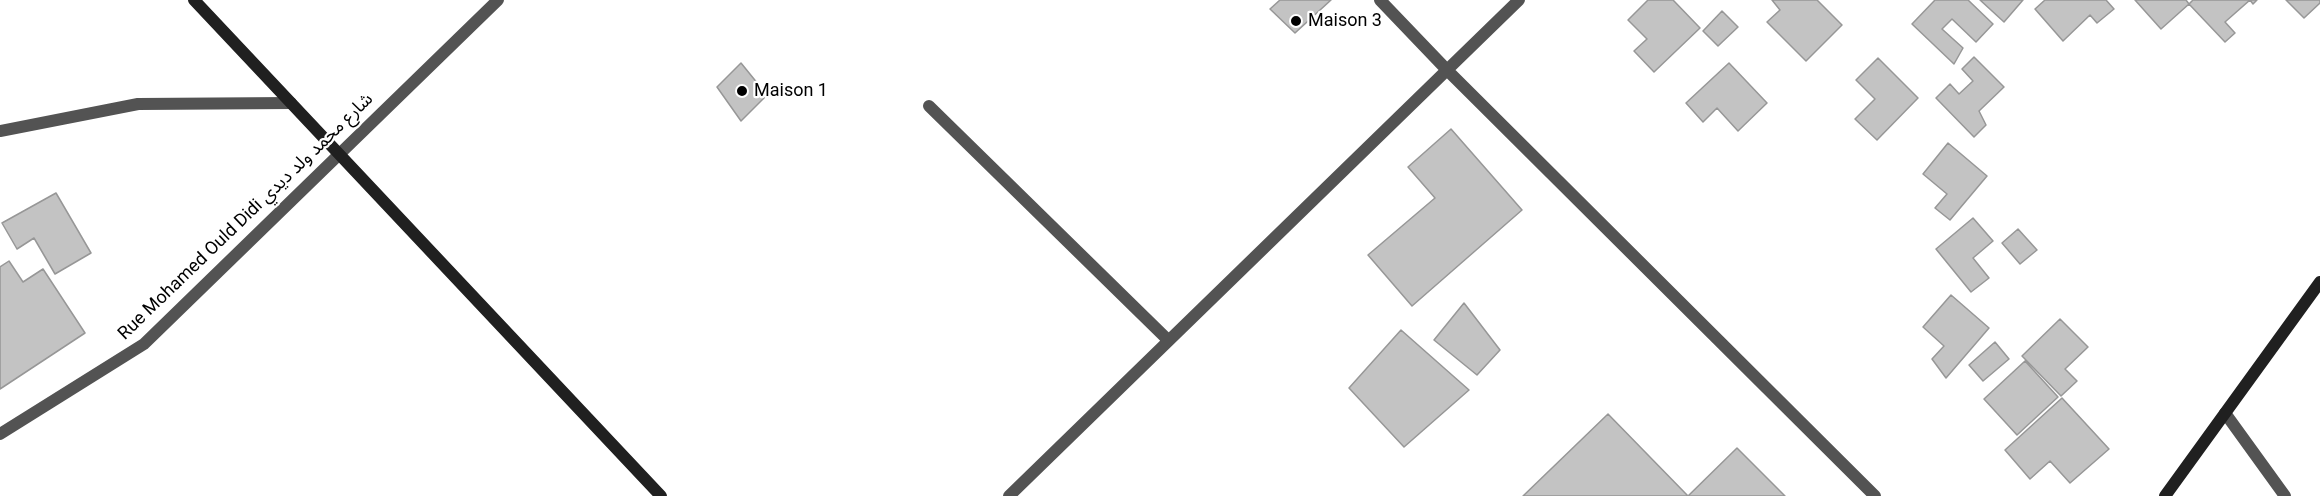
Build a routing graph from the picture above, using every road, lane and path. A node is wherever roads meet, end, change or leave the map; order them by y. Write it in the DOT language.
graph roads {
  1 [pos="194,0"];
  2 [pos="498,0"];
  3 [pos="1380,0"];
  4 [pos="1519,0"];
  5 [pos="1446,69"];
  6 [pos="291,103"];
  7 [pos="929,106"];
  8 [pos="0,131"];
  9 [pos="340,154"];
  10 [pos="2320,282"];
  11 [pos="1168,340"];
  12 [pos="2226,413"];
  13 [pos="0,434"];
  14 [pos="661,496"];
  15 [pos="1009,496"];
  16 [pos="1875,496"];
  17 [pos="2164,496"];
  18 [pos="2285,496"];
  1 -- 6 [label="street"];
  2 -- 9 [label="street, Rue Mohamed Ould Didi شارع محمد ولد ديدي"];
  3 -- 5 [label="street"];
  4 -- 5 [label="street"];
  5 -- 11 [label="street"];
  5 -- 16 [label="street"];
  6 -- 8 [label="street"];
  6 -- 9 [label="street"];
  7 -- 11 [label="street"];
  9 -- 13 [label="street, Rue Mohamed Ould Didi شارع محمد ولد ديدي"];
  9 -- 14 [label="street"];
  10 -- 12 [label="street"];
  11 -- 15 [label="street"];
  12 -- 17 [label="street"];
  12 -- 18 [label="street"];
}
